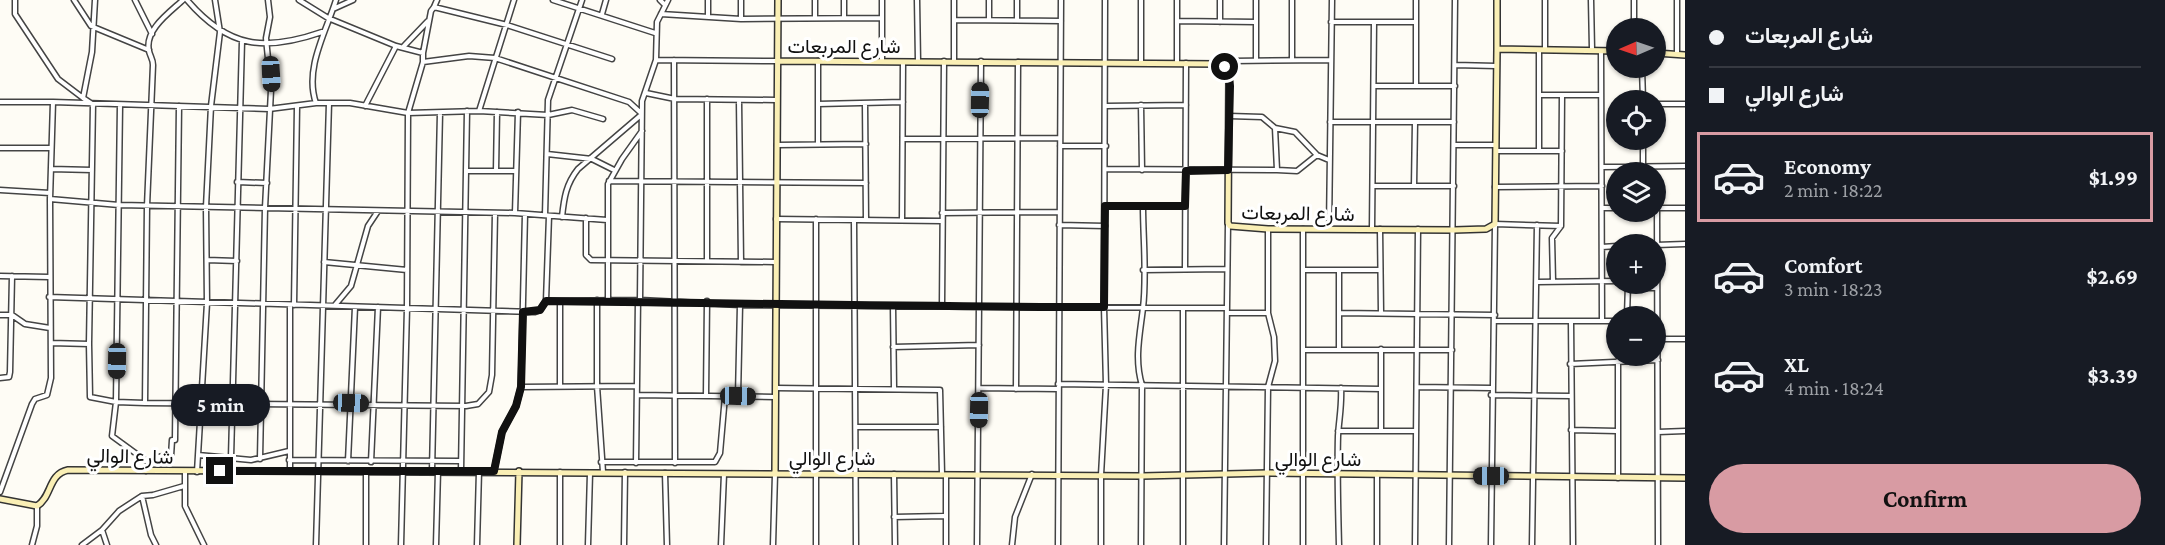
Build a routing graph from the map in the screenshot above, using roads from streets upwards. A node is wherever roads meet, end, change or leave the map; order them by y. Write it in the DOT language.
graph roads {
  1 [pos="15,0"];
  2 [pos="74,0"];
  3 [pos="95,0"];
  4 [pos="135,0"];
  5 [pos="185,0"];
  6 [pos="214,0"];
  7 [pos="268,0"];
  8 [pos="299,0"];
  9 [pos="336,0"];
  10 [pos="353,0"];
  11 [pos="437,0"];
  12 [pos="514,0"];
  13 [pos="553,0"];
  14 [pos="582,0"];
  15 [pos="606,0"];
  16 [pos="660,0"];
  17 [pos="668,0"];
  18 [pos="708,0"];
  19 [pos="741,0"];
  20 [pos="778,0"];
  21 [pos="815,0"];
  22 [pos="844,0"];
  23 [pos="882,0"];
  24 [pos="917,0"];
  25 [pos="954,0"];
  26 [pos="989,0"];
  27 [pos="1017,0"];
  28 [pos="1061,0"];
  29 [pos="1105,0"];
  30 [pos="1141,0"];
  31 [pos="1177,0"];
  32 [pos="1220,0"];
  33 [pos="1256,0"];
  34 [pos="1292,0"];
  35 [pos="1332,0"];
  36 [pos="1416,0"];
  37 [pos="1455,0"];
  38 [pos="1497,0"];
  39 [pos="1545,0"];
  40 [pos="1591,0"];
  41 [pos="1634,0"];
  42 [pos="1677,0"];
  43 [pos="665,5"];
  44 [pos="434,7"];
  45 [pos="579,8"];
  46 [pos="333,9"];
  47 [pos="602,14"];
  48 [pos="661,14"];
  49 [pos="708,17"];
  50 [pos="328,18"];
  51 [pos="815,18"];
  52 [pos="844,18"];
  53 [pos="882,18"];
  54 [pos="1634,18"];
  55 [pos="741,19"];
  56 [pos="778,19"];
  57 [pos="954,20"];
  58 [pos="989,20"];
  59 [pos="1017,20"];
  60 [pos="429,21"];
  61 [pos="1061,21"];
  62 [pos="1177,21"];
  63 [pos="1220,22"];
  64 [pos="1256,22"];
  65 [pos="1331,22"];
  66 [pos="1374,22"];
  67 [pos="1416,22"];
  68 [pos="507,25"];
  69 [pos="92,26"];
  70 [pos="220,32"];
  71 [pos="322,32"];
  72 [pos="152,34"];
  73 [pos="655,34"];
  74 [pos="242,41"];
  75 [pos="268,43"];
  76 [pos="566,44"];
  77 [pos="396,46"];
  78 [pos="404,46"];
  79 [pos="1497,49"];
  80 [pos="1542,49"];
  81 [pos="1592,49"];
  82 [pos="149,50"];
  83 [pos="1600,50"];
  84 [pos="1606,50"];
  85 [pos="423,53"];
  86 [pos="1666,53"];
  87 [pos="1677,54"];
  88 [pos="1685,55"];
  89 [pos="495,58"];
  90 [pos="612,59"];
  91 [pos="656,60"];
  92 [pos="674,60"];
  93 [pos="1256,60"];
  94 [pos="1292,60"];
  95 [pos="1331,60"];
  96 [pos="777,61"];
  97 [pos="818,61"];
  98 [pos="882,61"];
  99 [pos="903,61"];
  100 [pos="918,61"];
  101 [pos="944,61"];
  102 [pos="954,61"];
  103 [pos="981,61"];
  104 [pos="1018,61"];
  105 [pos="423,62"];
  106 [pos="1061,62"];
  107 [pos="1105,62"];
  108 [pos="1142,62"];
  109 [pos="1177,62"];
  110 [pos="1186,62"];
  111 [pos="1455,65"];
  112 [pos="1496,66"];
  113 [pos="1225,67"];
  114 [pos="554,78"];
  115 [pos="1374,86"];
  116 [pos="1416,86"];
  117 [pos="1455,86"];
  118 [pos="646,93"];
  119 [pos="1601,94"];
  120 [pos="1538,95"];
  121 [pos="1562,95"];
  122 [pos="83,98"];
  123 [pos="675,99"];
  124 [pos="707,99"];
  125 [pos="776,100"];
  126 [pos="739,101"];
  127 [pos="0,102"];
  128 [pos="53,102"];
  129 [pos="903,102"];
  130 [pos="316,103"];
  131 [pos="329,103"];
  132 [pos="865,103"];
  133 [pos="93,104"];
  134 [pos="818,104"];
  135 [pos="1666,104"];
  136 [pos="1685,104"];
  137 [pos="120,105"];
  138 [pos="151,105"];
  139 [pos="1106,105"];
  140 [pos="1141,105"];
  141 [pos="1186,105"];
  142 [pos="179,106"];
  143 [pos="211,106"];
  144 [pos="365,106"];
  145 [pos="240,107"];
  146 [pos="297,107"];
  147 [pos="269,109"];
  148 [pos="467,111"];
  149 [pos="479,111"];
  150 [pos="408,112"];
  151 [pos="497,112"];
  152 [pos="518,112"];
  153 [pos="440,113"];
  154 [pos="642,114"];
  155 [pos="548,115"];
  156 [pos="1229,116"];
  157 [pos="603,119"];
  158 [pos="1330,122"];
  159 [pos="1373,122"];
  160 [pos="1415,122"];
  161 [pos="1454,122"];
  162 [pos="1275,128"];
  163 [pos="642,131"];
  164 [pos="1017,138"];
  165 [pos="1060,138"];
  166 [pos="903,139"];
  167 [pos="943,139"];
  168 [pos="980,139"];
  169 [pos="818,144"];
  170 [pos="866,144"];
  171 [pos="776,145"];
  172 [pos="1455,145"];
  173 [pos="1060,146"];
  174 [pos="1106,146"];
  175 [pos="0,148"];
  176 [pos="51,148"];
  177 [pos="1495,148"];
  178 [pos="1539,151"];
  179 [pos="1562,151"];
  180 [pos="547,154"];
  181 [pos="1317,155"];
  182 [pos="592,159"];
  183 [pos="1330,160"];
  184 [pos="1666,166"];
  185 [pos="1685,166"];
  186 [pos="1602,167"];
  187 [pos="1606,167"];
  188 [pos="51,169"];
  189 [pos="1106,169"];
  190 [pos="92,170"];
  191 [pos="615,170"];
  192 [pos="1142,170"];
  193 [pos="1228,170"];
  194 [pos="1277,170"];
  195 [pos="468,171"];
  196 [pos="496,171"];
  197 [pos="516,171"];
  198 [pos="1186,171"];
  199 [pos="675,180"];
  200 [pos="708,180"];
  201 [pos="609,181"];
  202 [pos="642,181"];
  203 [pos="237,182"];
  204 [pos="740,182"];
  205 [pos="776,182"];
  206 [pos="267,183"];
  207 [pos="866,183"];
  208 [pos="1373,186"];
  209 [pos="1414,186"];
  210 [pos="1454,186"];
  211 [pos="1562,186"];
  212 [pos="1602,186"];
  213 [pos="1496,187"];
  214 [pos="0,190"];
  215 [pos="50,193"];
  216 [pos="50,199"];
  217 [pos="92,203"];
  218 [pos="119,205"];
  219 [pos="147,206"];
  220 [pos="1105,206"];
  221 [pos="1143,206"];
  222 [pos="1185,206"];
  223 [pos="177,207"];
  224 [pos="206,207"];
  225 [pos="236,208"];
  226 [pos="265,208"];
  227 [pos="295,208"];
  228 [pos="1602,208"];
  229 [pos="1606,208"];
  230 [pos="1666,208"];
  231 [pos="1685,208"];
  232 [pos="327,209"];
  233 [pos="379,210"];
  234 [pos="407,211"];
  235 [pos="438,212"];
  236 [pos="467,212"];
  237 [pos="980,212"];
  238 [pos="1017,212"];
  239 [pos="1059,212"];
  240 [pos="495,213"];
  241 [pos="515,213"];
  242 [pos="942,213"];
  243 [pos="525,214"];
  244 [pos="547,215"];
  245 [pos="562,217"];
  246 [pos="586,218"];
  247 [pos="776,219"];
  248 [pos="816,219"];
  249 [pos="607,220"];
  250 [pos="854,220"];
  251 [pos="866,220"];
  252 [pos="902,220"];
  253 [pos="942,221"];
  254 [pos="1228,223"];
  255 [pos="1496,224"];
  256 [pos="1059,225"];
  257 [pos="1537,225"];
  258 [pos="1105,226"];
  259 [pos="1562,226"];
  260 [pos="1372,228"];
  261 [pos="1268,229"];
  262 [pos="1303,229"];
  263 [pos="1329,229"];
  264 [pos="1380,229"];
  265 [pos="1418,230"];
  266 [pos="1454,230"];
  267 [pos="1685,244"];
  268 [pos="1666,245"];
  269 [pos="1602,246"];
  270 [pos="1606,246"];
  271 [pos="207,260"];
  272 [pos="609,260"];
  273 [pos="641,260"];
  274 [pos="674,260"];
  275 [pos="707,260"];
  276 [pos="237,261"];
  277 [pos="324,262"];
  278 [pos="741,262"];
  279 [pos="775,262"];
  280 [pos="355,265"];
  281 [pos="1185,269"];
  282 [pos="1227,269"];
  283 [pos="407,270"];
  284 [pos="1143,270"];
  285 [pos="1303,270"];
  286 [pos="1339,270"];
  287 [pos="1380,270"];
  288 [pos="0,276"];
  289 [pos="12,276"];
  290 [pos="49,277"];
  291 [pos="1553,281"];
  292 [pos="1602,281"];
  293 [pos="1606,281"];
  294 [pos="1537,282"];
  295 [pos="49,297"];
  296 [pos="90,299"];
  297 [pos="608,299"];
  298 [pos="118,300"];
  299 [pos="597,300"];
  300 [pos="639,300"];
  301 [pos="147,301"];
  302 [pos="546,301"];
  303 [pos="560,301"];
  304 [pos="674,301"];
  305 [pos="707,301"];
  306 [pos="176,303"];
  307 [pos="207,303"];
  308 [pos="236,304"];
  309 [pos="265,304"];
  310 [pos="322,304"];
  311 [pos="292,305"];
  312 [pos="740,305"];
  313 [pos="775,305"];
  314 [pos="817,305"];
  315 [pos="334,306"];
  316 [pos="855,306"];
  317 [pos="893,306"];
  318 [pos="942,306"];
  319 [pos="356,307"];
  320 [pos="378,307"];
  321 [pos="979,307"];
  322 [pos="1017,307"];
  323 [pos="1059,307"];
  324 [pos="1104,307"];
  325 [pos="407,308"];
  326 [pos="1143,308"];
  327 [pos="1183,308"];
  328 [pos="437,309"];
  329 [pos="465,310"];
  330 [pos="493,311"];
  331 [pos="1226,311"];
  332 [pos="523,312"];
  333 [pos="1339,312"];
  334 [pos="1381,312"];
  335 [pos="1268,313"];
  336 [pos="1418,313"];
  337 [pos="1452,314"];
  338 [pos="0,315"];
  339 [pos="12,315"];
  340 [pos="1495,315"];
  341 [pos="1602,320"];
  342 [pos="1606,320"];
  343 [pos="1494,321"];
  344 [pos="1536,321"];
  345 [pos="1571,321"];
  346 [pos="50,328"];
  347 [pos="1666,339"];
  348 [pos="1685,339"];
  349 [pos="51,343"];
  350 [pos="88,344"];
  351 [pos="979,345"];
  352 [pos="893,347"];
  353 [pos="1339,349"];
  354 [pos="1382,349"];
  355 [pos="1303,350"];
  356 [pos="1417,350"];
  357 [pos="1453,350"];
  358 [pos="1606,362"];
  359 [pos="1570,364"];
  360 [pos="1618,366"];
  361 [pos="1658,366"];
  362 [pos="0,378"];
  363 [pos="1142,385"];
  364 [pos="560,386"];
  365 [pos="597,386"];
  366 [pos="637,386"];
  367 [pos="1106,386"];
  368 [pos="1182,386"];
  369 [pos="521,387"];
  370 [pos="816,387"];
  371 [pos="1058,387"];
  372 [pos="1225,387"];
  373 [pos="1268,387"];
  374 [pos="1417,387"];
  375 [pos="1453,387"];
  376 [pos="1491,387"];
  377 [pos="775,388"];
  378 [pos="855,388"];
  379 [pos="894,388"];
  380 [pos="979,388"];
  381 [pos="1303,388"];
  382 [pos="1341,388"];
  383 [pos="1016,389"];
  384 [pos="1382,389"];
  385 [pos="637,394"];
  386 [pos="675,395"];
  387 [pos="706,395"];
  388 [pos="1491,395"];
  389 [pos="725,396"];
  390 [pos="738,396"];
  391 [pos="1534,396"];
  392 [pos="1571,396"];
  393 [pos="775,397"];
  394 [pos="116,402"];
  395 [pos="291,402"];
  396 [pos="145,403"];
  397 [pos="174,403"];
  398 [pos="201,403"];
  399 [pos="234,403"];
  400 [pos="262,403"];
  401 [pos="321,403"];
  402 [pos="351,403"];
  403 [pos="373,404"];
  404 [pos="404,405"];
  405 [pos="435,406"];
  406 [pos="462,406"];
  407 [pos="856,427"];
  408 [pos="941,427"];
  409 [pos="1571,430"];
  410 [pos="1338,431"];
  411 [pos="1381,431"];
  412 [pos="1416,431"];
  413 [pos="1617,431"];
  414 [pos="1658,432"];
  415 [pos="1685,432"];
  416 [pos="289,450"];
  417 [pos="198,455"];
  418 [pos="231,458"];
  419 [pos="260,459"];
  420 [pos="289,460"];
  421 [pos="317,461"];
  422 [pos="348,461"];
  423 [pos="432,461"];
  424 [pos="460,461"];
  425 [pos="371,462"];
  426 [pos="403,462"];
  427 [pos="149,463"];
  428 [pos="636,463"];
  429 [pos="675,463"];
  430 [pos="602,467"];
  431 [pos="317,470"];
  432 [pos="146,471"];
  433 [pos="185,471"];
  434 [pos="290,471"];
  435 [pos="366,471"];
  436 [pos="403,471"];
  437 [pos="435,471"];
  438 [pos="461,471"];
  439 [pos="479,471"];
  440 [pos="494,471"];
  441 [pos="519,471"];
  442 [pos="197,472"];
  443 [pos="560,472"];
  444 [pos="590,472"];
  445 [pos="625,472"];
  446 [pos="665,472"];
  447 [pos="724,472"];
  448 [pos="776,473"];
  449 [pos="817,473"];
  450 [pos="856,473"];
  451 [pos="1032,473"];
  452 [pos="894,474"];
  453 [pos="944,474"];
  454 [pos="978,474"];
  455 [pos="1059,474"];
  456 [pos="1101,474"];
  457 [pos="1225,474"];
  458 [pos="1268,474"];
  459 [pos="1304,474"];
  460 [pos="1338,474"];
  461 [pos="1377,474"];
  462 [pos="1184,475"];
  463 [pos="1415,475"];
  464 [pos="1451,475"];
  465 [pos="1142,476"];
  466 [pos="1491,476"];
  467 [pos="1534,477"];
  468 [pos="1571,477"];
  469 [pos="1618,478"];
  470 [pos="1659,478"];
  471 [pos="1685,478"];
  472 [pos="184,486"];
  473 [pos="0,492"];
  474 [pos="142,496"];
  475 [pos="0,499"];
  476 [pos="36,506"];
  477 [pos="944,516"];
  478 [pos="894,518"];
  479 [pos="102,530"];
  480 [pos="33,545"];
  481 [pos="82,545"];
  482 [pos="107,545"];
  483 [pos="156,545"];
  484 [pos="204,545"];
  485 [pos="315,545"];
  486 [pos="366,545"];
  487 [pos="401,545"];
  488 [pos="436,545"];
  489 [pos="477,545"];
  490 [pos="517,545"];
  491 [pos="560,545"];
  492 [pos="588,545"];
  493 [pos="624,545"];
  494 [pos="667,545"];
  495 [pos="721,545"];
  496 [pos="773,545"];
  497 [pos="816,545"];
  498 [pos="856,545"];
  499 [pos="895,545"];
  500 [pos="946,545"];
  501 [pos="977,545"];
  502 [pos="1012,545"];
  503 [pos="1058,545"];
  504 [pos="1101,545"];
  505 [pos="1141,545"];
  506 [pos="1183,545"];
  507 [pos="1224,545"];
  508 [pos="1266,545"];
  509 [pos="1303,545"];
  510 [pos="1339,545"];
  511 [pos="1377,545"];
  512 [pos="1415,545"];
  513 [pos="1449,545"];
  514 [pos="1491,545"];
  515 [pos="1532,545"];
  516 [pos="1573,545"];
  517 [pos="1658,545"];
  1 -- 122 [label="street"];
  2 -- 69 [label="street"];
  3 -- 69 [label="street"];
  4 -- 72 [label="street"];
  5 -- 70 [label="street"];
  5 -- 72 [label="street"];
  6 -- 70 [label="street"];
  7 -- 75 [label="street"];
  8 -- 50 [label="street"];
  9 -- 46 [label="street"];
  10 -- 46 [label="street"];
  11 -- 44 [label="street"];
  12 -- 68 [label="street"];
  13 -- 45 [label="street"];
  14 -- 45 [label="street"];
  15 -- 47 [label="street"];
  16 -- 43 [label="street"];
  17 -- 43 [label="street"];
  18 -- 49 [label="street"];
  19 -- 55 [label="street"];
  20 -- 56 [label="street"];
  21 -- 51 [label="street"];
  22 -- 52 [label="street"];
  23 -- 53 [label="street"];
  24 -- 100 [label="street"];
  25 -- 57 [label="street"];
  26 -- 58 [label="street"];
  27 -- 59 [label="street"];
  28 -- 61 [label="street"];
  29 -- 107 [label="street"];
  30 -- 108 [label="street"];
  31 -- 62 [label="street"];
  32 -- 63 [label="street"];
  33 -- 64 [label="street"];
  34 -- 94 [label="street"];
  35 -- 65 [label="street"];
  36 -- 67 [label="street"];
  37 -- 111 [label="street"];
  38 -- 79 [label="street"];
  39 -- 80 [label="street"];
  40 -- 81 [label="street"];
  41 -- 54 [label="street"];
  42 -- 87 [label="street"];
  43 -- 48 [label="street"];
  44 -- 60 [label="street"];
  44 -- 68 [label="street"];
  45 -- 47 [label="street"];
  45 -- 76 [label="street"];
  46 -- 50 [label="street"];
  47 -- 73 [label="street"];
  48 -- 49 [label="street"];
  48 -- 73 [label="street"];
  49 -- 55 [label="street"];
  50 -- 71 [label="street"];
  50 -- 77 [label="street"];
  51 -- 52 [label="street"];
  51 -- 56 [label="street"];
  52 -- 53 [label="street"];
  53 -- 98 [label="street"];
  55 -- 56 [label="street"];
  56 -- 96 [label="street"];
  57 -- 58 [label="street"];
  57 -- 102 [label="street"];
  58 -- 59 [label="street"];
  59 -- 61 [label="street"];
  60 -- 78 [label="street"];
  60 -- 85 [label="street"];
  61 -- 106 [label="street"];
  62 -- 63 [label="street"];
  62 -- 109 [label="street"];
  63 -- 64 [label="street"];
  64 -- 93 [label="street"];
  65 -- 66 [label="street"];
  65 -- 95 [label="street"];
  66 -- 67 [label="street"];
  66 -- 115 [label="street"];
  67 -- 116 [label="street"];
  68 -- 76 [label="street"];
  68 -- 89 [label="street"];
  69 -- 82 [label="street"];
  69 -- 122 [label="street"];
  70 -- 74 [label="street"];
  70 -- 143 [label="street"];
  71 -- 75 [label="street"];
  71 -- 130 [label="street"];
  72 -- 82 [label="street"];
  73 -- 91 [label="street"];
  74 -- 75 [label="street"];
  74 -- 145 [label="street"];
  75 -- 147 [label="street"];
  76 -- 90 [label="street"];
  76 -- 114 [label="street"];
  77 -- 78 [label="street"];
  77 -- 144 [label="street"];
  78 -- 85 [label="street"];
  79 -- 80 [label="street"];
  79 -- 112 [label="street"];
  80 -- 81 [label="street"];
  80 -- 120 [label="street"];
  81 -- 83 [label="street"];
  82 -- 138 [label="street"];
  83 -- 84 [label="street"];
  83 -- 119 [label="street"];
  85 -- 105 [label="street"];
  86 -- 87 [label="street"];
  87 -- 88 [label="street"];
  89 -- 105 [label="street"];
  89 -- 114 [label="street"];
  89 -- 149 [label="street"];
  91 -- 92 [label="street, شارع المربعات"];
  91 -- 118 [label="street"];
  92 -- 96 [label="street, شارع المربعات"];
  92 -- 123 [label="street"];
  93 -- 94 [label="street"];
  93 -- 113 [label="street"];
  94 -- 95 [label="street"];
  95 -- 158 [label="street"];
  96 -- 97 [label="street, شارع المربعات"];
  96 -- 125 [label="street"];
  97 -- 98 [label="street, شارع المربعات"];
  97 -- 134 [label="street"];
  98 -- 99 [label="street, شارع المربعات"];
  99 -- 100 [label="street, شارع المربعات"];
  99 -- 129 [label="street"];
  100 -- 101 [label="street, شارع المربعات"];
  101 -- 102 [label="street, شارع المربعات"];
  101 -- 167 [label="street"];
  102 -- 103 [label="street, شارع المربعات"];
  103 -- 104 [label="street, شارع المربعات"];
  103 -- 168 [label="street"];
  104 -- 106 [label="street, شارع المربعات"];
  104 -- 164 [label="street"];
  105 -- 150 [label="street"];
  106 -- 107 [label="street, شارع المربعات"];
  106 -- 165 [label="street"];
  107 -- 108 [label="street, شارع المربعات"];
  107 -- 139 [label="street"];
  108 -- 109 [label="street, شارع المربعات"];
  109 -- 110 [label="street, شارع المربعات"];
  110 -- 113 [label="street, شارع المربعات"];
  110 -- 141 [label="street"];
  111 -- 112 [label="street"];
  111 -- 117 [label="street"];
  112 -- 177 [label="street"];
  113 -- 156 [label="street, شارع المربعات"];
  114 -- 154 [label="street"];
  114 -- 155 [label="street"];
  115 -- 116 [label="street"];
  115 -- 159 [label="street"];
  116 -- 117 [label="street"];
  117 -- 161 [label="street"];
  118 -- 123 [label="street"];
  118 -- 154 [label="street"];
  119 -- 121 [label="street"];
  119 -- 186 [label="street"];
  120 -- 121 [label="street"];
  120 -- 178 [label="street"];
  121 -- 179 [label="street"];
  122 -- 133 [label="street"];
  123 -- 124 [label="street"];
  123 -- 199 [label="street"];
  124 -- 126 [label="street"];
  124 -- 200 [label="street"];
  125 -- 126 [label="street"];
  125 -- 171 [label="street"];
  126 -- 204 [label="street"];
  127 -- 128 [label="street"];
  128 -- 133 [label="street"];
  128 -- 176 [label="street"];
  129 -- 132 [label="street"];
  129 -- 166 [label="street"];
  130 -- 131 [label="street"];
  130 -- 146 [label="street"];
  131 -- 144 [label="street"];
  131 -- 232 [label="street"];
  132 -- 134 [label="street"];
  132 -- 170 [label="street"];
  133 -- 137 [label="street"];
  133 -- 190 [label="street"];
  134 -- 169 [label="street"];
  135 -- 136 [label="street"];
  137 -- 138 [label="street"];
  137 -- 218 [label="street"];
  138 -- 142 [label="street"];
  138 -- 219 [label="street"];
  139 -- 140 [label="street"];
  139 -- 174 [label="street"];
  140 -- 141 [label="street"];
  140 -- 192 [label="street"];
  141 -- 198 [label="street"];
  142 -- 143 [label="street"];
  142 -- 223 [label="street"];
  143 -- 145 [label="street"];
  143 -- 224 [label="street"];
  144 -- 150 [label="street"];
  145 -- 147 [label="street"];
  145 -- 203 [label="street"];
  146 -- 147 [label="street"];
  146 -- 227 [label="street"];
  147 -- 206 [label="street"];
  148 -- 149 [label="street"];
  148 -- 153 [label="street"];
  148 -- 195 [label="street"];
  149 -- 151 [label="street"];
  150 -- 153 [label="street"];
  150 -- 234 [label="street"];
  151 -- 152 [label="street"];
  151 -- 196 [label="street"];
  152 -- 155 [label="street"];
  152 -- 197 [label="street"];
  153 -- 235 [label="street"];
  154 -- 163 [label="street"];
  154 -- 182 [label="street"];
  155 -- 157 [label="street"];
  155 -- 180 [label="street"];
  156 -- 162 [label="street"];
  156 -- 193 [label="street, شارع المربعات"];
  158 -- 159 [label="street"];
  158 -- 183 [label="street"];
  159 -- 160 [label="street"];
  159 -- 208 [label="street"];
  160 -- 161 [label="street"];
  160 -- 209 [label="street"];
  161 -- 172 [label="street"];
  162 -- 181 [label="street"];
  162 -- 194 [label="street"];
  163 -- 191 [label="street"];
  163 -- 202 [label="street"];
  164 -- 165 [label="street"];
  164 -- 168 [label="street"];
  164 -- 238 [label="street"];
  165 -- 173 [label="street"];
  166 -- 167 [label="street"];
  166 -- 252 [label="street"];
  167 -- 168 [label="street"];
  167 -- 242 [label="street"];
  168 -- 237 [label="street"];
  169 -- 170 [label="street"];
  169 -- 171 [label="street"];
  170 -- 207 [label="street"];
  171 -- 205 [label="street"];
  172 -- 177 [label="street"];
  172 -- 210 [label="street"];
  173 -- 174 [label="street"];
  173 -- 239 [label="street"];
  174 -- 189 [label="street"];
  175 -- 176 [label="street"];
  176 -- 188 [label="street"];
  177 -- 178 [label="street"];
  177 -- 213 [label="street"];
  178 -- 179 [label="street"];
  179 -- 211 [label="street"];
  180 -- 182 [label="street"];
  180 -- 244 [label="street"];
  181 -- 183 [label="street"];
  181 -- 194 [label="street"];
  182 -- 191 [label="street"];
  182 -- 245 [label="street"];
  183 -- 263 [label="street"];
  184 -- 185 [label="street"];
  186 -- 187 [label="street"];
  186 -- 212 [label="street"];
  188 -- 190 [label="street"];
  188 -- 215 [label="street"];
  189 -- 192 [label="street"];
  189 -- 220 [label="street"];
  190 -- 217 [label="street"];
  191 -- 201 [label="street"];
  192 -- 198 [label="street"];
  193 -- 194 [label="street"];
  193 -- 198 [label="street"];
  193 -- 254 [label="street, شارع المربعات"];
  195 -- 196 [label="street"];
  195 -- 236 [label="street"];
  196 -- 197 [label="street"];
  197 -- 241 [label="street"];
  198 -- 222 [label="street"];
  199 -- 200 [label="street"];
  199 -- 202 [label="street"];
  199 -- 274 [label="street"];
  200 -- 204 [label="street"];
  200 -- 275 [label="street"];
  201 -- 202 [label="street"];
  201 -- 249 [label="street"];
  202 -- 273 [label="street"];
  203 -- 206 [label="street"];
  203 -- 225 [label="street"];
  204 -- 205 [label="street"];
  204 -- 278 [label="street"];
  205 -- 207 [label="street"];
  205 -- 247 [label="street"];
  206 -- 226 [label="street"];
  207 -- 251 [label="street"];
  208 -- 209 [label="street"];
  208 -- 260 [label="street"];
  209 -- 210 [label="street"];
  210 -- 266 [label="street"];
  211 -- 212 [label="street"];
  211 -- 213 [label="street"];
  211 -- 259 [label="street"];
  212 -- 228 [label="street"];
  213 -- 255 [label="street"];
  214 -- 215 [label="street"];
  215 -- 216 [label="street"];
  216 -- 217 [label="street"];
  216 -- 290 [label="street"];
  217 -- 218 [label="street"];
  217 -- 296 [label="street"];
  218 -- 219 [label="street"];
  218 -- 298 [label="street"];
  219 -- 223 [label="street"];
  219 -- 301 [label="street"];
  220 -- 221 [label="street"];
  220 -- 258 [label="street"];
  221 -- 222 [label="street"];
  221 -- 284 [label="street"];
  222 -- 281 [label="street"];
  223 -- 224 [label="street"];
  223 -- 306 [label="street"];
  224 -- 225 [label="street"];
  224 -- 271 [label="street"];
  225 -- 226 [label="street"];
  225 -- 276 [label="street"];
  226 -- 227 [label="street"];
  226 -- 309 [label="street"];
  227 -- 232 [label="street"];
  227 -- 311 [label="street"];
  228 -- 229 [label="street"];
  228 -- 269 [label="street"];
  230 -- 231 [label="street"];
  232 -- 233 [label="street"];
  232 -- 277 [label="street"];
  233 -- 234 [label="street"];
  233 -- 280 [label="street"];
  234 -- 235 [label="street"];
  234 -- 283 [label="street"];
  235 -- 236 [label="street"];
  235 -- 328 [label="street"];
  236 -- 240 [label="street"];
  236 -- 329 [label="street"];
  237 -- 238 [label="street"];
  237 -- 242 [label="street"];
  237 -- 321 [label="street"];
  238 -- 239 [label="street"];
  238 -- 322 [label="street"];
  239 -- 256 [label="street"];
  240 -- 241 [label="street"];
  240 -- 330 [label="street"];
  241 -- 243 [label="street"];
  242 -- 253 [label="street"];
  243 -- 244 [label="street"];
  243 -- 332 [label="street"];
  244 -- 245 [label="street"];
  244 -- 302 [label="street"];
  245 -- 246 [label="street"];
  246 -- 249 [label="street"];
  246 -- 272 [label="street"];
  247 -- 248 [label="street"];
  247 -- 279 [label="street"];
  248 -- 250 [label="street"];
  248 -- 314 [label="street"];
  249 -- 272 [label="street"];
  250 -- 251 [label="street"];
  250 -- 316 [label="street"];
  251 -- 252 [label="street"];
  252 -- 253 [label="street"];
  253 -- 318 [label="street"];
  254 -- 261 [label="street, شارع المربعات"];
  254 -- 282 [label="street"];
  255 -- 257 [label="street"];
  255 -- 266 [label="street, شارع المربعات"];
  255 -- 340 [label="street"];
  256 -- 258 [label="street"];
  256 -- 323 [label="street"];
  257 -- 259 [label="street"];
  257 -- 294 [label="street"];
  258 -- 324 [label="street"];
  259 -- 291 [label="street"];
  260 -- 263 [label="street, شارع المربعات"];
  260 -- 264 [label="street, شارع المربعات"];
  261 -- 262 [label="street, شارع المربعات"];
  261 -- 335 [label="street"];
  262 -- 263 [label="street, شارع المربعات"];
  262 -- 285 [label="street"];
  264 -- 265 [label="street, شارع المربعات"];
  264 -- 287 [label="street"];
  265 -- 266 [label="street, شارع المربعات"];
  265 -- 336 [label="street"];
  266 -- 337 [label="street"];
  267 -- 268 [label="street"];
  269 -- 270 [label="street"];
  269 -- 292 [label="street"];
  271 -- 276 [label="street"];
  271 -- 307 [label="street"];
  272 -- 273 [label="street"];
  272 -- 297 [label="street"];
  273 -- 274 [label="street"];
  273 -- 300 [label="street"];
  274 -- 275 [label="street"];
  274 -- 304 [label="street"];
  275 -- 278 [label="street"];
  276 -- 308 [label="street"];
  277 -- 280 [label="street"];
  277 -- 310 [label="street"];
  278 -- 279 [label="street"];
  279 -- 313 [label="street"];
  280 -- 283 [label="street"];
  280 -- 315 [label="street"];
  281 -- 282 [label="street"];
  281 -- 284 [label="street"];
  282 -- 331 [label="street"];
  283 -- 325 [label="street"];
  284 -- 326 [label="street"];
  285 -- 286 [label="street"];
  285 -- 355 [label="street"];
  286 -- 287 [label="street"];
  286 -- 333 [label="street"];
  287 -- 334 [label="street"];
  288 -- 289 [label="street"];
  289 -- 290 [label="street"];
  289 -- 339 [label="street"];
  290 -- 295 [label="street"];
  291 -- 292 [label="street"];
  291 -- 294 [label="street"];
  292 -- 293 [label="street"];
  292 -- 341 [label="street"];
  294 -- 344 [label="street"];
  295 -- 296 [label="street"];
  295 -- 346 [label="street"];
  296 -- 298 [label="street"];
  296 -- 350 [label="street"];
  297 -- 299 [label="street"];
  297 -- 300 [label="street"];
  298 -- 301 [label="street"];
  298 -- 394 [label="street"];
  299 -- 303 [label="street"];
  299 -- 365 [label="street"];
  300 -- 304 [label="street"];
  300 -- 366 [label="street"];
  301 -- 306 [label="street"];
  301 -- 396 [label="street"];
  302 -- 303 [label="street"];
  302 -- 332 [label="street"];
  303 -- 364 [label="street"];
  304 -- 305 [label="street"];
  304 -- 386 [label="street"];
  305 -- 312 [label="street"];
  305 -- 387 [label="street"];
  306 -- 307 [label="street"];
  306 -- 397 [label="street"];
  307 -- 308 [label="street"];
  307 -- 398 [label="street"];
  308 -- 309 [label="street"];
  308 -- 399 [label="street"];
  309 -- 311 [label="street"];
  309 -- 400 [label="street"];
  310 -- 311 [label="street"];
  310 -- 315 [label="street"];
  310 -- 401 [label="street"];
  311 -- 395 [label="street"];
  312 -- 313 [label="street"];
  312 -- 390 [label="street"];
  313 -- 314 [label="street"];
  313 -- 377 [label="street"];
  314 -- 316 [label="street"];
  314 -- 370 [label="street"];
  315 -- 319 [label="street"];
  316 -- 317 [label="street"];
  316 -- 378 [label="street"];
  317 -- 318 [label="street"];
  317 -- 352 [label="street"];
  318 -- 321 [label="street"];
  319 -- 320 [label="street"];
  319 -- 402 [label="street"];
  320 -- 325 [label="street"];
  320 -- 403 [label="street"];
  321 -- 322 [label="street"];
  321 -- 351 [label="street"];
  322 -- 323 [label="street"];
  322 -- 383 [label="street"];
  323 -- 324 [label="street"];
  323 -- 371 [label="street"];
  324 -- 326 [label="street"];
  324 -- 367 [label="street"];
  325 -- 328 [label="street"];
  325 -- 404 [label="street"];
  326 -- 327 [label="street"];
  326 -- 363 [label="street"];
  327 -- 331 [label="street"];
  327 -- 368 [label="street"];
  328 -- 329 [label="street"];
  328 -- 405 [label="street"];
  329 -- 330 [label="street"];
  329 -- 406 [label="street"];
  330 -- 332 [label="street"];
  330 -- 406 [label="street"];
  331 -- 335 [label="street"];
  331 -- 372 [label="street"];
  332 -- 369 [label="street"];
  333 -- 334 [label="street"];
  333 -- 353 [label="street"];
  334 -- 336 [label="street"];
  335 -- 373 [label="street"];
  336 -- 337 [label="street"];
  336 -- 356 [label="street"];
  337 -- 340 [label="street"];
  337 -- 357 [label="street"];
  338 -- 339 [label="street"];
  339 -- 346 [label="street"];
  339 -- 362 [label="street"];
  340 -- 343 [label="street"];
  341 -- 342 [label="street"];
  341 -- 345 [label="street"];
  343 -- 344 [label="street"];
  343 -- 376 [label="street"];
  344 -- 345 [label="street"];
  344 -- 391 [label="street"];
  345 -- 359 [label="street"];
  346 -- 349 [label="street"];
  347 -- 348 [label="street"];
  349 -- 350 [label="street"];
  349 -- 473 [label="street"];
  350 -- 394 [label="street"];
  351 -- 352 [label="street"];
  351 -- 380 [label="street"];
  352 -- 379 [label="street"];
  353 -- 354 [label="street"];
  353 -- 355 [label="street"];
  354 -- 356 [label="street"];
  354 -- 384 [label="street"];
  355 -- 381 [label="street"];
  356 -- 357 [label="street"];
  356 -- 374 [label="street"];
  357 -- 375 [label="street"];
  358 -- 359 [label="street"];
  359 -- 392 [label="street"];
  360 -- 413 [label="street"];
  361 -- 414 [label="street"];
  363 -- 367 [label="street"];
  363 -- 368 [label="street"];
  363 -- 465 [label="street"];
  364 -- 365 [label="street"];
  364 -- 369 [label="street"];
  365 -- 366 [label="street"];
  365 -- 430 [label="street"];
  366 -- 385 [label="street"];
  367 -- 371 [label="street"];
  367 -- 456 [label="street"];
  368 -- 372 [label="street"];
  368 -- 462 [label="street"];
  369 -- 440 [label="street"];
  370 -- 377 [label="street"];
  370 -- 378 [label="street"];
  370 -- 449 [label="street"];
  371 -- 383 [label="street"];
  371 -- 455 [label="street"];
  372 -- 373 [label="street"];
  372 -- 457 [label="street"];
  373 -- 381 [label="street"];
  373 -- 458 [label="street"];
  374 -- 375 [label="street"];
  374 -- 412 [label="street"];
  375 -- 376 [label="street"];
  375 -- 464 [label="street"];
  376 -- 388 [label="street"];
  377 -- 393 [label="street"];
  378 -- 379 [label="street"];
  378 -- 407 [label="street"];
  379 -- 408 [label="street"];
  380 -- 383 [label="street"];
  380 -- 454 [label="street"];
  381 -- 382 [label="street"];
  381 -- 459 [label="street"];
  382 -- 384 [label="street"];
  382 -- 410 [label="street"];
  384 -- 411 [label="street"];
  385 -- 386 [label="street"];
  385 -- 428 [label="street"];
  386 -- 387 [label="street"];
  386 -- 429 [label="street"];
  387 -- 389 [label="street"];
  388 -- 391 [label="street"];
  388 -- 466 [label="street"];
  389 -- 390 [label="street"];
  389 -- 429 [label="street"];
  390 -- 393 [label="street"];
  391 -- 392 [label="street"];
  391 -- 467 [label="street"];
  392 -- 409 [label="street"];
  393 -- 448 [label="street"];
  394 -- 396 [label="street"];
  394 -- 427 [label="street"];
  395 -- 400 [label="street"];
  395 -- 401 [label="street"];
  395 -- 416 [label="street"];
  396 -- 397 [label="street"];
  397 -- 398 [label="street"];
  397 -- 427 [label="street"];
  398 -- 399 [label="street"];
  398 -- 417 [label="street"];
  399 -- 400 [label="street"];
  399 -- 418 [label="street"];
  400 -- 419 [label="street"];
  401 -- 402 [label="street"];
  401 -- 421 [label="street"];
  402 -- 403 [label="street"];
  402 -- 422 [label="street"];
  403 -- 404 [label="street"];
  403 -- 425 [label="street"];
  404 -- 405 [label="street"];
  404 -- 426 [label="street"];
  405 -- 406 [label="street"];
  405 -- 423 [label="street"];
  406 -- 424 [label="street"];
  407 -- 408 [label="street"];
  407 -- 450 [label="street"];
  408 -- 453 [label="street"];
  409 -- 413 [label="street"];
  409 -- 468 [label="street"];
  410 -- 411 [label="street"];
  410 -- 460 [label="street"];
  411 -- 412 [label="street"];
  412 -- 463 [label="street"];
  413 -- 469 [label="street"];
  414 -- 415 [label="street"];
  414 -- 470 [label="street"];
  416 -- 419 [label="street"];
  416 -- 420 [label="street"];
  417 -- 418 [label="street"];
  417 -- 442 [label="street"];
  418 -- 419 [label="street"];
  420 -- 421 [label="street"];
  420 -- 434 [label="street"];
  421 -- 422 [label="street"];
  421 -- 431 [label="street"];
  422 -- 425 [label="street"];
  423 -- 424 [label="street"];
  423 -- 426 [label="street"];
  423 -- 437 [label="street"];
  424 -- 438 [label="street"];
  425 -- 426 [label="street"];
  426 -- 436 [label="street"];
  427 -- 432 [label="street"];
  428 -- 429 [label="street"];
  428 -- 430 [label="street"];
  430 -- 444 [label="street, شارع الوالي"];
  430 -- 445 [label="street, شارع الوالي"];
  431 -- 434 [label="street, شارع الوالي"];
  431 -- 435 [label="street, شارع الوالي"];
  431 -- 485 [label="street"];
  432 -- 433 [label="street, شارع الوالي"];
  432 -- 476 [label="street, شارع الوالي"];
  433 -- 442 [label="street, شارع الوالي"];
  433 -- 472 [label="street"];
  434 -- 442 [label="street, شارع الوالي"];
  435 -- 436 [label="street, شارع الوالي"];
  435 -- 486 [label="street"];
  436 -- 437 [label="street, شارع الوالي"];
  436 -- 487 [label="street"];
  437 -- 438 [label="street, شارع الوالي"];
  437 -- 488 [label="street"];
  438 -- 439 [label="street, شارع الوالي"];
  439 -- 440 [label="street, شارع الوالي"];
  439 -- 489 [label="street"];
  440 -- 441 [label="street, شارع الوالي"];
  441 -- 443 [label="street, شارع الوالي"];
  441 -- 490 [label="street"];
  443 -- 444 [label="street, شارع الوالي"];
  443 -- 491 [label="street"];
  444 -- 492 [label="street"];
  445 -- 446 [label="street, شارع الوالي"];
  445 -- 493 [label="street"];
  446 -- 447 [label="street, شارع الوالي"];
  446 -- 494 [label="street"];
  447 -- 448 [label="street, شارع الوالي"];
  447 -- 495 [label="street"];
  448 -- 449 [label="street, شارع الوالي"];
  448 -- 496 [label="street"];
  449 -- 450 [label="street, شارع الوالي"];
  449 -- 497 [label="street"];
  450 -- 452 [label="street, شارع الوالي"];
  450 -- 498 [label="street"];
  451 -- 454 [label="street, شارع الوالي"];
  451 -- 455 [label="street, شارع الوالي"];
  451 -- 502 [label="street"];
  452 -- 453 [label="street, شارع الوالي"];
  452 -- 478 [label="street"];
  453 -- 454 [label="street, شارع الوالي"];
  453 -- 477 [label="street"];
  454 -- 501 [label="street"];
  455 -- 456 [label="street, شارع الوالي"];
  455 -- 503 [label="street"];
  456 -- 465 [label="street, شارع الوالي"];
  456 -- 504 [label="street"];
  457 -- 458 [label="street, شارع الوالي"];
  457 -- 462 [label="street, شارع الوالي"];
  457 -- 507 [label="street"];
  458 -- 459 [label="street, شارع الوالي"];
  458 -- 508 [label="street"];
  459 -- 460 [label="street, شارع الوالي"];
  459 -- 509 [label="street"];
  460 -- 461 [label="street, شارع الوالي"];
  460 -- 510 [label="street"];
  461 -- 463 [label="street, شارع الوالي"];
  461 -- 511 [label="street"];
  462 -- 465 [label="street, شارع الوالي"];
  462 -- 506 [label="street"];
  463 -- 464 [label="street, شارع الوالي"];
  463 -- 512 [label="street"];
  464 -- 466 [label="street, شارع الوالي"];
  464 -- 513 [label="street"];
  465 -- 505 [label="street"];
  466 -- 467 [label="street, شارع الوالي"];
  466 -- 514 [label="street"];
  467 -- 468 [label="street, شارع الوالي"];
  467 -- 515 [label="street"];
  468 -- 469 [label="street, شارع الوالي"];
  468 -- 516 [label="street"];
  469 -- 470 [label="street, شارع الوالي"];
  470 -- 471 [label="street, شارع الوالي"];
  470 -- 517 [label="street"];
  472 -- 474 [label="street"];
  472 -- 484 [label="street"];
  474 -- 479 [label="street"];
  474 -- 483 [label="street"];
  475 -- 476 [label="street"];
  476 -- 480 [label="street"];
  477 -- 478 [label="street"];
  477 -- 500 [label="street"];
  478 -- 499 [label="street"];
  479 -- 481 [label="street"];
  479 -- 482 [label="street"];
}
